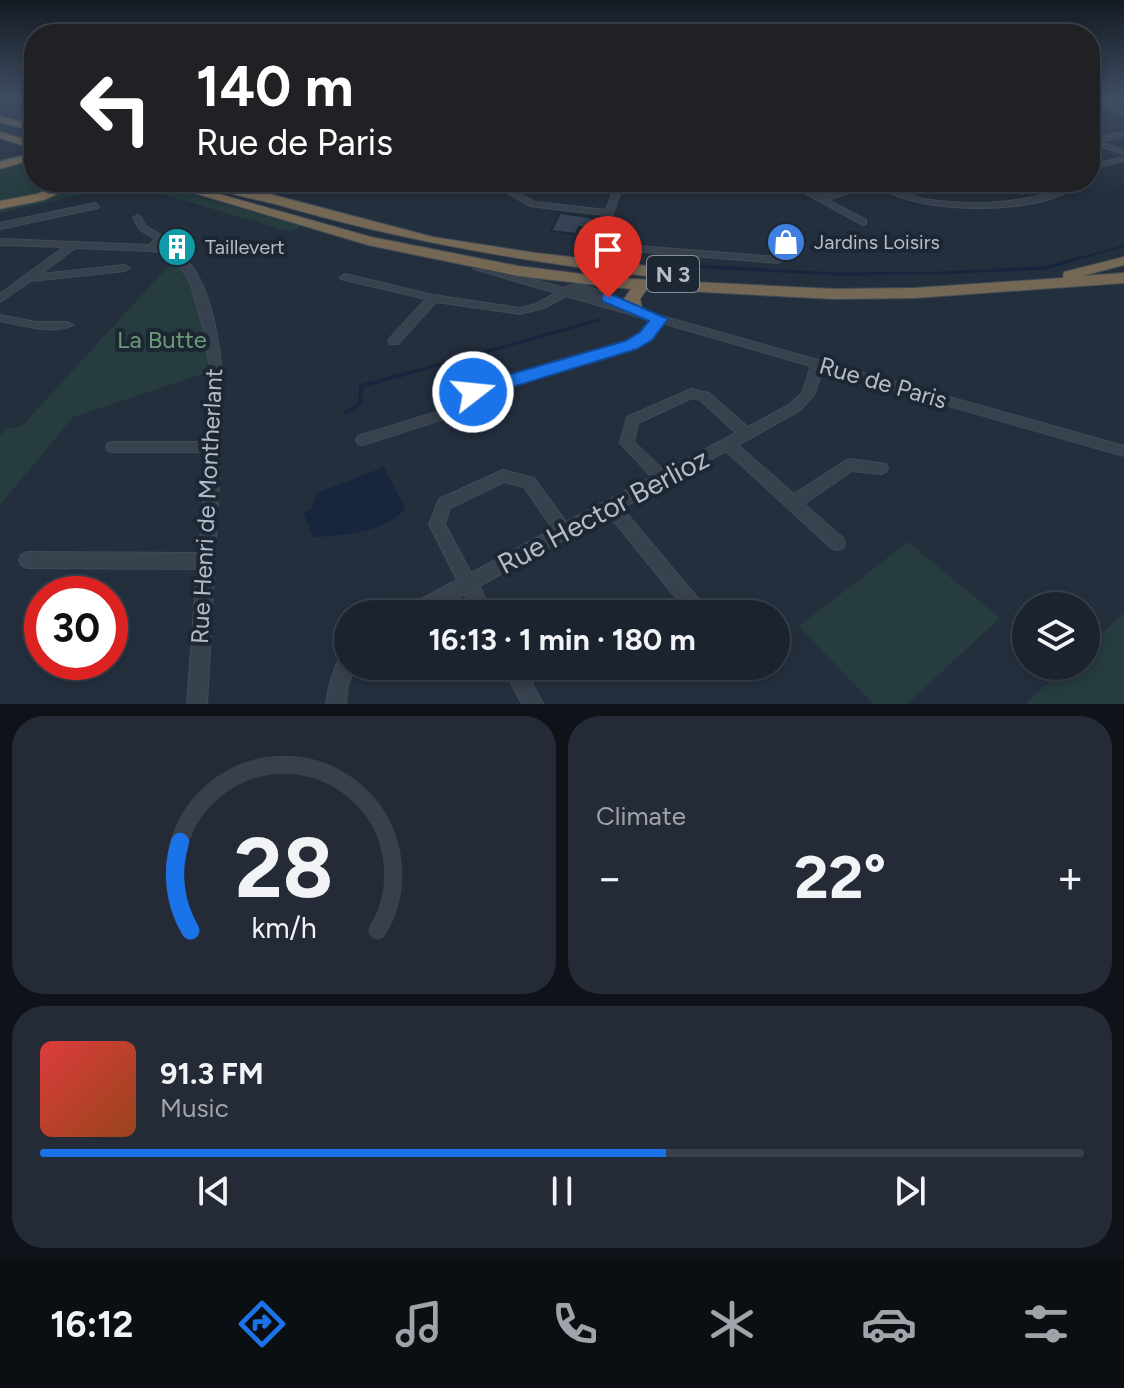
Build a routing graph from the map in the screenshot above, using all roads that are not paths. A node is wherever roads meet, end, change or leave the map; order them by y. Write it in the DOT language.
graph roads {
  1 [pos="0,134"];
  2 [pos="1124,134"];
  3 [pos="24,138"];
  4 [pos="1100,139"];
  5 [pos="24,143"];
  6 [pos="1100,144"];
  7 [pos="1124,152"];
  8 [pos="24,158"];
  9 [pos="1124,159"];
  10 [pos="0,165"];
  11 [pos="1100,165"];
  12 [pos="52,192"];
  13 [pos="198,192"];
  14 [pos="220,192"];
  15 [pos="247,192"];
  16 [pos="258,192"];
  17 [pos="510,192"];
  18 [pos="616,192"];
  19 [pos="807,192"];
  20 [pos="854,192"];
  21 [pos="893,192"];
  22 [pos="1060,192"];
  23 [pos="821,199"];
  24 [pos="287,203"];
  25 [pos="0,205"];
  26 [pos="95,206"];
  27 [pos="608,213"];
  28 [pos="137,218"];
  29 [pos="863,222"];
  30 [pos="0,226"];
  31 [pos="0,242"];
  32 [pos="73,245"];
  33 [pos="151,248"];
  34 [pos="441,257"];
  35 [pos="778,260"];
  36 [pos="1124,261"];
  37 [pos="125,268"];
  38 [pos="1124,271"];
  39 [pos="345,277"];
  40 [pos="1066,277"];
  41 [pos="28,278"];
  42 [pos="1124,278"];
  43 [pos="648,285"];
  44 [pos="560,292"];
  45 [pos="433,298"];
  46 [pos="0,299"];
  47 [pos="638,311"];
  48 [pos="0,318"];
  49 [pos="660,319"];
  50 [pos="67,325"];
  51 [pos="394,341"];
  52 [pos="818,365"];
  53 [pos="747,434"];
  54 [pos="363,440"];
  55 [pos="728,444"];
  56 [pos="113,447"];
  57 [pos="215,447"];
  58 [pos="1124,451"];
  59 [pos="881,468"];
  60 [pos="663,479"];
  61 [pos="793,503"];
  62 [pos="611,507"];
  63 [pos="564,532"];
  64 [pos="837,543"];
  65 [pos="27,560"];
  66 [pos="207,561"];
  67 [pos="468,583"];
  68 [pos="437,600"];
  69 [pos="477,600"];
  70 [pos="688,600"];
  71 [pos="340,680"];
  72 [pos="520,680"];
  73 [pos="197,704"];
  74 [pos="336,704"];
  75 [pos="533,704"];
  1 -- 3 [label="highway"];
  1 -- 5 [label="highway"];
  2 -- 4 [label="street"];
  6 -- 7 [label="street"];
  8 -- 10 [label="highway"];
  9 -- 11 [label="street"];
  12 -- 25 [label="highway"];
  13 -- 34 [label="highway"];
  14 -- 43 [label="highway, N 3"];
  15 -- 24 [label="highway, N 3"];
  16 -- 24 [label="highway"];
  17 -- 27 [label="street"];
  18 -- 27 [label="street"];
  19 -- 23 [label="street"];
  20 -- 23 [label="street"];
  21 -- 22 [label="street"];
  23 -- 29 [label="street"];
  24 -- 40 [label="highway, N 3"];
  26 -- 30 [label="street"];
  27 -- 35 [label="street"];
  28 -- 33 [label="street"];
  31 -- 32 [label="street, Rue Henri de Montherlant"];
  32 -- 33 [label="street, Rue Henri de Montherlant"];
  32 -- 41 [label="street"];
  33 -- 57 [label="street, Rue Henri de Montherlant"];
  34 -- 43 [label="highway"];
  34 -- 44 [label="street"];
  36 -- 40 [label="highway"];
  37 -- 41 [label="street"];
  38 -- 40 [label="highway, N 3"];
  39 -- 45 [label="street"];
  41 -- 46 [label="street"];
  42 -- 43 [label="highway, N 3"];
  43 -- 47 [label="highway"];
  44 -- 45 [label="street"];
  44 -- 47 [label="street, Rue de Paris"];
  45 -- 51 [label="street"];
  47 -- 49 [label="street, Rue de Paris"];
  48 -- 50 [label="street"];
  49 -- 52 [label="street, Rue de Paris"];
  49 -- 54 [label="street"];
  52 -- 53 [label="street, Rue Hector Berlioz"];
  52 -- 58 [label="street, Rue de Paris"];
  53 -- 55 [label="street, Rue Hector Berlioz"];
  53 -- 60 [label="street"];
  55 -- 60 [label="street, Rue Hector Berlioz"];
  55 -- 61 [label="street"];
  56 -- 57 [label="street"];
  57 -- 66 [label="street, Rue Henri de Montherlant"];
  59 -- 61 [label="street"];
  60 -- 62 [label="street, Rue Hector Berlioz"];
  61 -- 64 [label="street"];
  62 -- 63 [label="street, Rue Hector Berlioz"];
  62 -- 70 [label="street"];
  63 -- 67 [label="street, Rue Hector Berlioz"];
  63 -- 67 [label="street"];
  65 -- 66 [label="street"];
  66 -- 73 [label="street, Rue Henri de Montherlant"];
  67 -- 68 [label="street, Rue Hector Berlioz"];
  67 -- 69 [label="street"];
  71 -- 74 [label="street"];
  72 -- 75 [label="street"];
}
